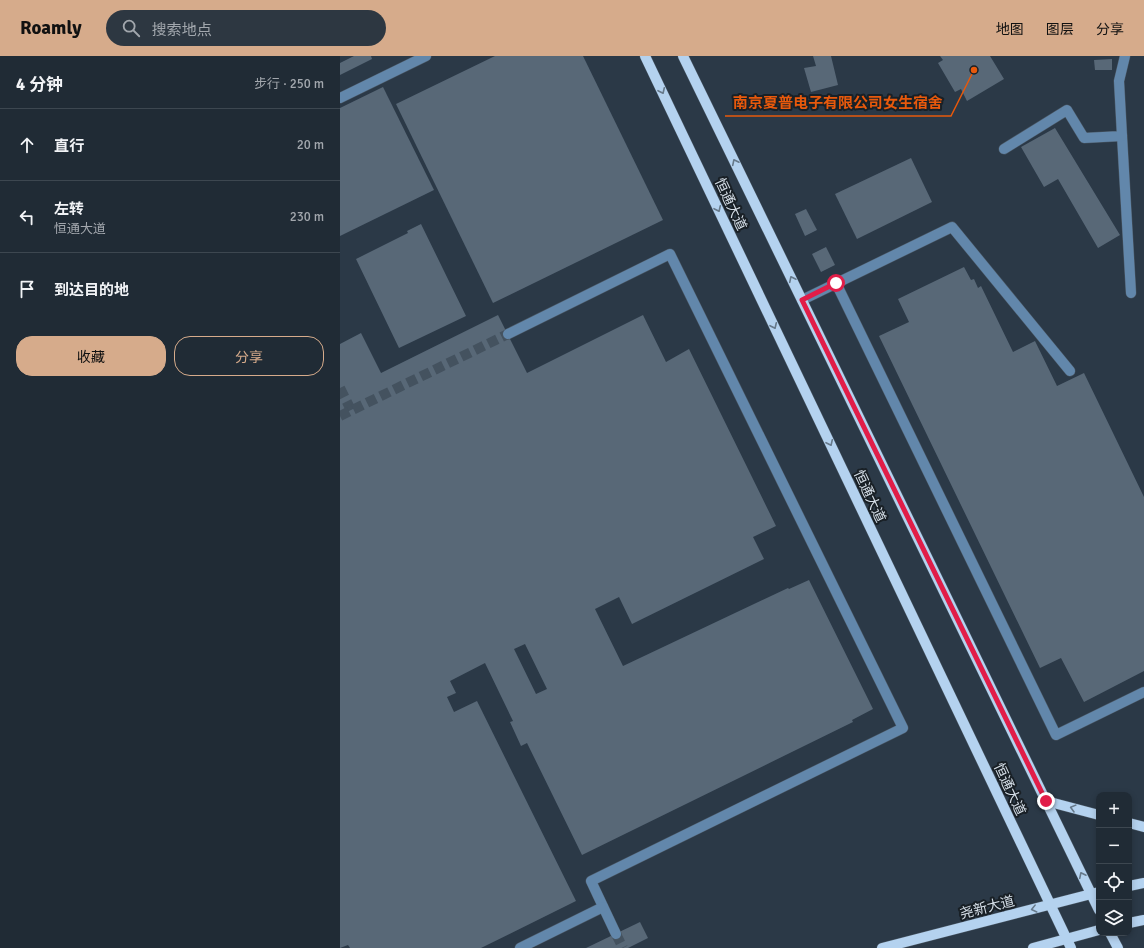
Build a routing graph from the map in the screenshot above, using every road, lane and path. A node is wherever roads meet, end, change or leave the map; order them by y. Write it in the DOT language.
graph roads {
  1 [pos="426,56"];
  2 [pos="645,56"];
  3 [pos="683,56"];
  4 [pos="1125,56"];
  5 [pos="340,98"];
  6 [pos="1122,136"];
  7 [pos="1004,149"];
  8 [pos="836,283"];
  9 [pos="1131,293"];
  10 [pos="802,300"];
  11 [pos="508,334"];
  12 [pos="1070,371"];
  13 [pos="1144,692"];
  14 [pos="1046,801"];
  15 [pos="1096,814"];
  16 [pos="1132,824"];
  17 [pos="1144,827"];
  18 [pos="1144,883"];
  19 [pos="1132,885"];
  20 [pos="1095,893"];
  21 [pos="1050,905"];
  22 [pos="603,907"];
  23 [pos="1144,920"];
  24 [pos="1132,922"];
  25 [pos="1096,931"];
  26 [pos="616,934"];
  27 [pos="1112,936"];
  28 [pos="1069,943"];
  29 [pos="520,948"];
  30 [pos="882,948"];
  31 [pos="1032,948"];
  32 [pos="1118,948"];
  1 -- 5 [label="lane"];
  2 -- 21 [label="main road, 恒通大道, one-way"];
  10 -- 3 [label="main road, 恒通大道, one-way"];
  4 -- 6 [label="lane"];
  6 -- 7 [label="lane"];
  6 -- 9 [label="lane"];
  8 -- 10 [label="lane"];
  8 -- 12 [label="lane"];
  8 -- 13 [label="lane"];
  10 -- 14 [label="main road, 恒通大道"];
  11 -- 22 [label="lane"];
  15 -- 14 [label="main road, one-way"];
  20 -- 14 [label="main road, 恒通大道, one-way"];
  16 -- 17 [label="main road"];
  18 -- 19 [label="main road"];
  20 -- 21 [label="main road, 尧新大道"];
  21 -- 28 [label="main road, 恒通大道"];
  21 -- 30 [label="main road, 尧新大道, one-way"];
  22 -- 26 [label="lane"];
  22 -- 29 [label="lane"];
  23 -- 24 [label="main road"];
  25 -- 28 [label="main road"];
  27 -- 32 [label="main road"];
  28 -- 31 [label="main road"];
}
